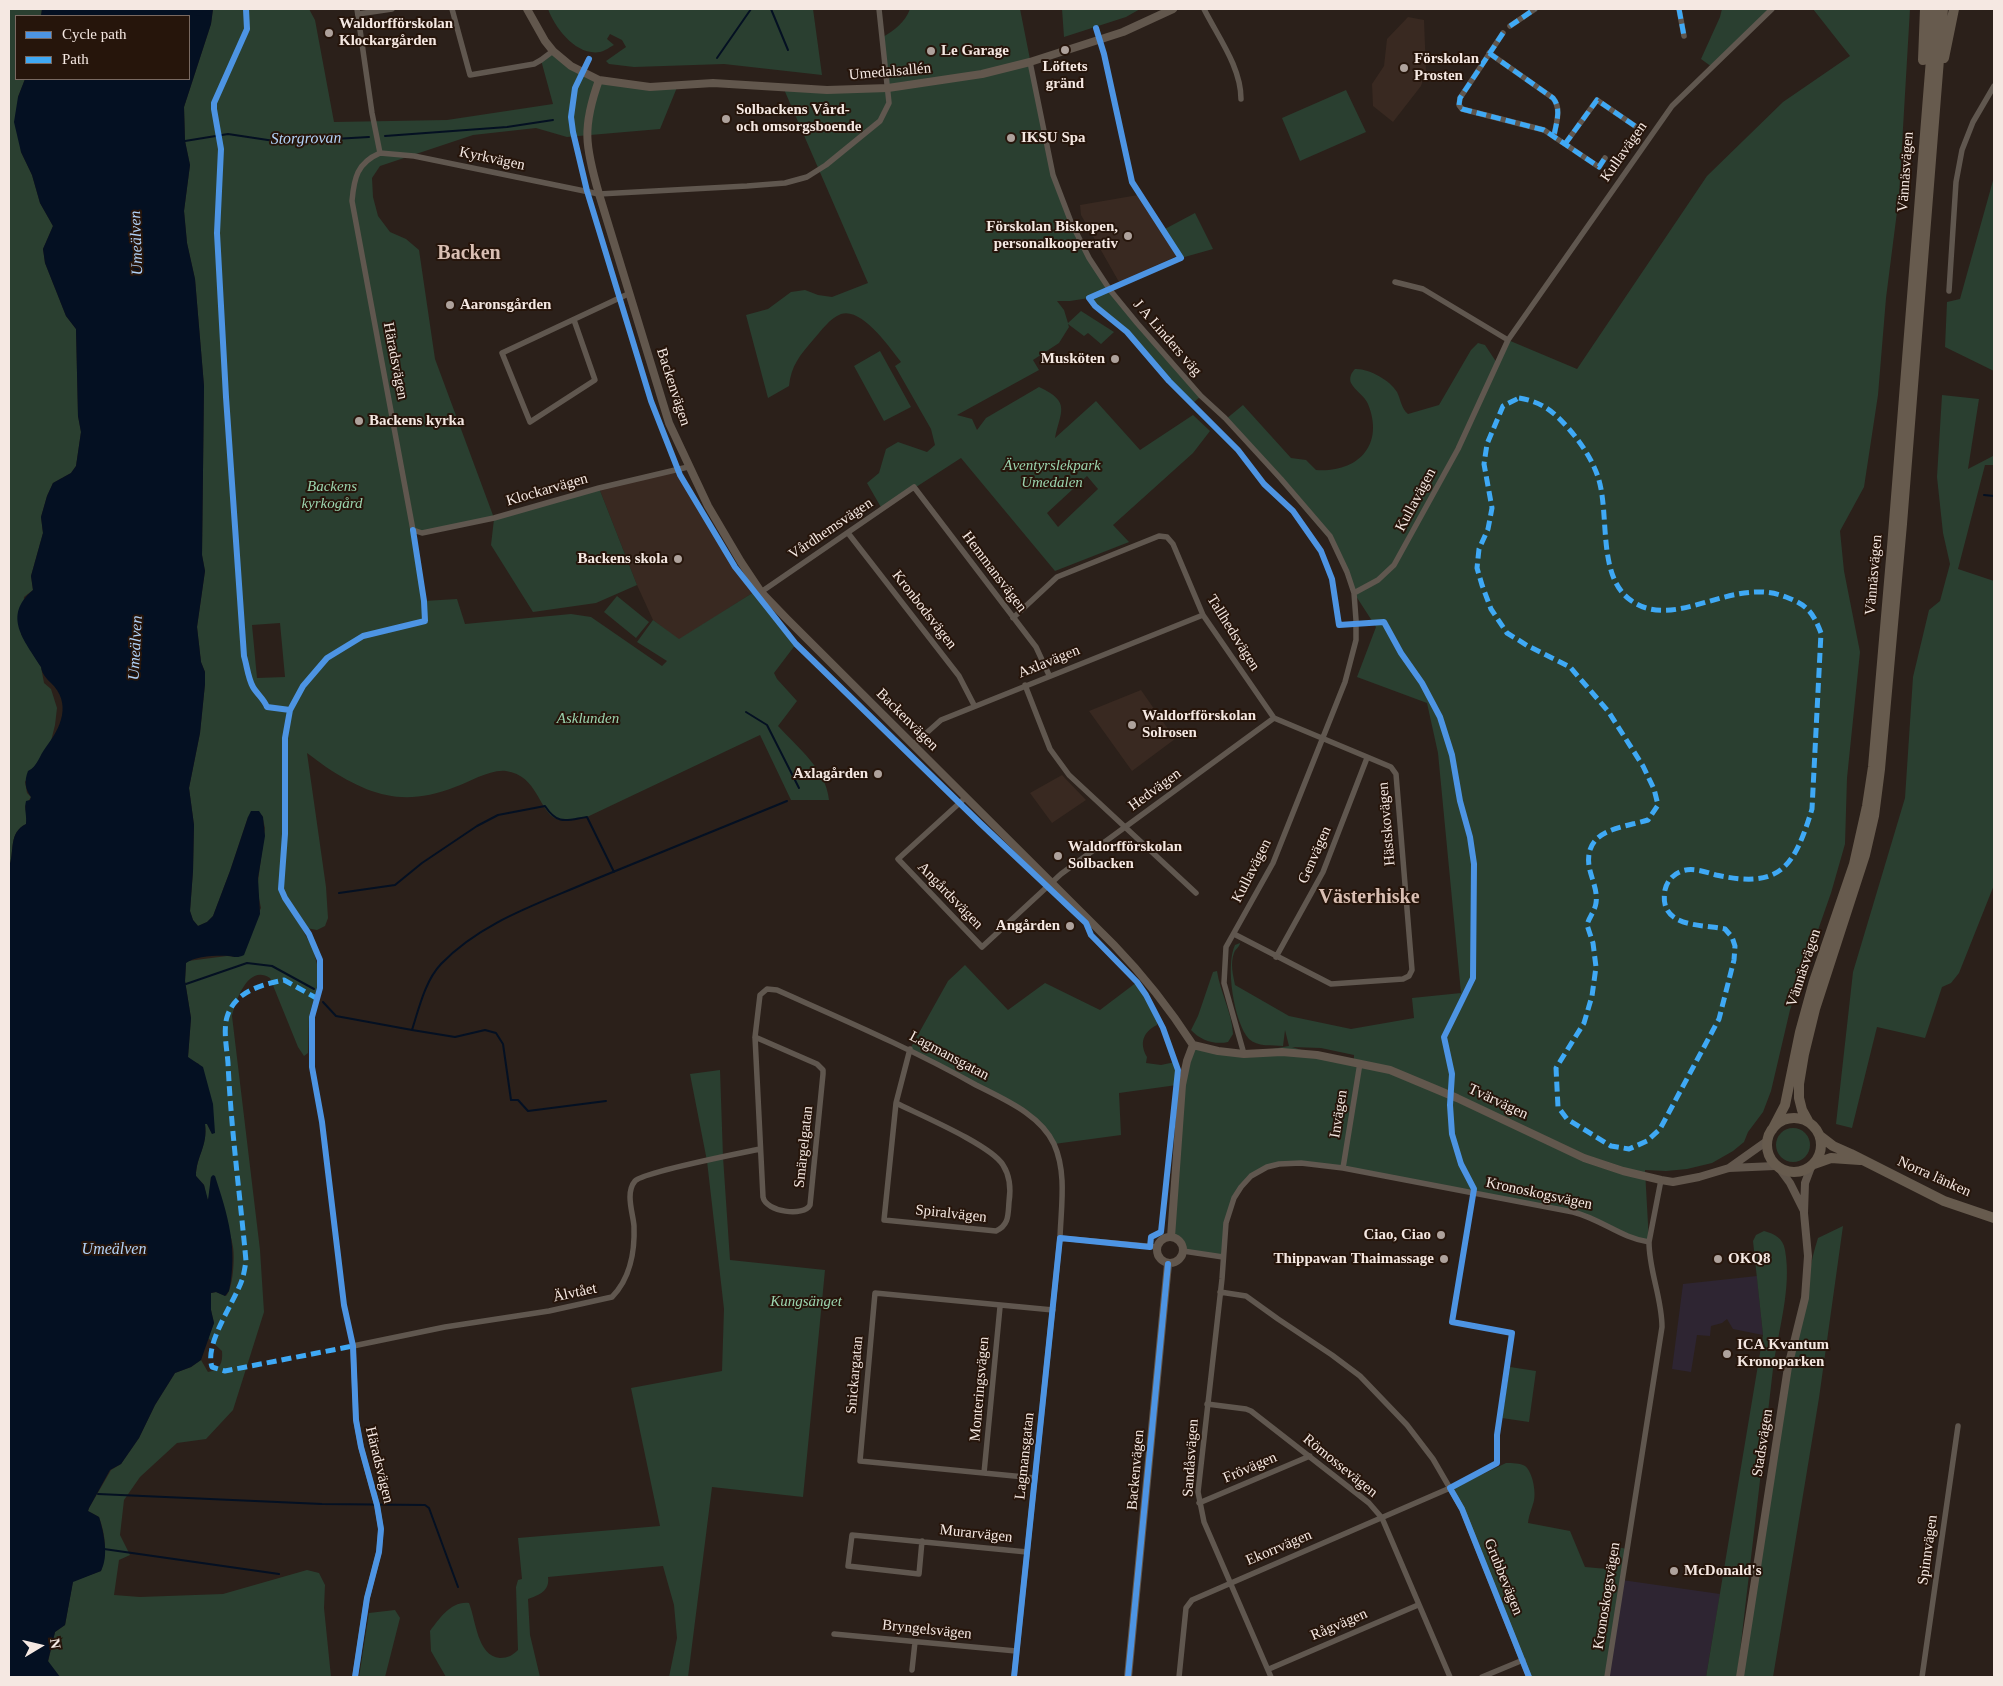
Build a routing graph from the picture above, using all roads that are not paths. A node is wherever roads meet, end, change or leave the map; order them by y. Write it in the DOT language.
graph roads {
  1 [pos="392,9"];
  2 [pos="452,9"];
  3 [pos="528,9"];
  4 [pos="880,9"];
  5 [pos="1173,9"];
  6 [pos="1204,9"];
  7 [pos="1534,9"];
  8 [pos="1679,9"];
  9 [pos="1772,9"];
  10 [pos="1925,9"];
  11 [pos="1935,9"];
  12 [pos="1943,9"];
  13 [pos="1954,9"];
  14 [pos="357,11"];
  15 [pos="1510,26"];
  16 [pos="1503,33"];
  17 [pos="1684,36"];
  18 [pos="553,51"];
  19 [pos="1489,54"];
  20 [pos="1030,62"];
  21 [pos="598,80"];
  22 [pos="1994,86"];
  23 [pos="888,88"];
  24 [pos="1936,88"];
  25 [pos="1241,99"];
  26 [pos="1635,126"];
  27 [pos="1924,130"];
  28 [pos="1554,136"];
  29 [pos="1565,144"];
  30 [pos="380,153"];
  31 [pos="1605,158"];
  32 [pos="599,194"];
  33 [pos="1395,282"];
  34 [pos="1949,291"];
  35 [pos="628,294"];
  36 [pos="574,320"];
  37 [pos="1508,340"];
  38 [pos="688,467"];
  39 [pos="914,487"];
  40 [pos="413,530"];
  41 [pos="848,533"];
  42 [pos="761,592"];
  43 [pos="1354,593"];
  44 [pos="1203,615"];
  45 [pos="1013,618"];
  46 [pos="1049,675"];
  47 [pos="1025,685"];
  48 [pos="974,705"];
  49 [pos="1274,718"];
  50 [pos="1322,739"];
  51 [pos="913,745"];
  52 [pos="1367,758"];
  53 [pos="965,798"];
  54 [pos="1125,828"];
  55 [pos="1051,882"];
  56 [pos="1196,893"];
  57 [pos="1234,934"];
  58 [pos="1276,958"];
  59 [pos="767,989"];
  60 [pos="755,1037"];
  61 [pos="1193,1045"];
  62 [pos="910,1049"];
  63 [pos="1244,1054"];
  64 [pos="1360,1063"];
  65 [pos="896,1103"];
  66 [pos="1808,1121"];
  67 [pos="1772,1130"];
  68 [pos="1820,1136"];
  69 [pos="1767,1141"];
  70 [pos="760,1149"];
  71 [pos="1864,1161"];
  72 [pos="1813,1165"];
  73 [pos="1777,1167"];
  74 [pos="1344,1168"];
  75 [pos="1729,1168"];
  76 [pos="1661,1180"];
  77 [pos="1804,1213"];
  78 [pos="1994,1218"];
  79 [pos="1171,1237"];
  80 [pos="1060,1238"];
  81 [pos="1649,1242"];
  82 [pos="1156,1247"];
  83 [pos="1183,1251"];
  84 [pos="1224,1257"];
  85 [pos="1168,1264"];
  86 [pos="1220,1292"];
  87 [pos="1000,1307"];
  88 [pos="1052,1310"];
  89 [pos="353,1346"];
  90 [pos="1207,1404"];
  91 [pos="1958,1426"];
  92 [pos="1310,1456"];
  93 [pos="984,1473"];
  94 [pos="1036,1478"];
  95 [pos="1450,1488"];
  96 [pos="1199,1503"];
  97 [pos="1382,1518"];
  98 [pos="922,1541"];
  99 [pos="1027,1552"];
  100 [pos="1229,1582"];
  101 [pos="1418,1605"];
  102 [pos="834,1634"];
  103 [pos="915,1642"];
  104 [pos="1016,1651"];
  105 [pos="1523,1660"];
  106 [pos="1269,1668"];
  107 [pos="912,1670"];
  108 [pos="355,1677"];
  109 [pos="1014,1677"];
  110 [pos="1128,1677"];
  111 [pos="1179,1677"];
  112 [pos="1271,1677"];
  113 [pos="1450,1677"];
  114 [pos="1482,1677"];
  115 [pos="1529,1677"];
  116 [pos="1607,1677"];
  117 [pos="1740,1677"];
  118 [pos="1922,1677"];
  1 -- 14 [label="street"];
  2 -- 18 [label="street"];
  3 -- 18 [label="street, Umedalsallén"];
  4 -- 23 [label="street"];
  5 -- 20 [label="street, Umedalsallén"];
  6 -- 25 [label="street"];
  7 -- 15 [label="street"];
  8 -- 17 [label="street"];
  9 -- 37 [label="street, Kullavägen"];
  10 -- 27 [label="highway"];
  11 -- 27 [label="highway, Vännäsvägen"];
  12 -- 24 [label="highway, Vännäsvägen"];
  13 -- 24 [label="highway"];
  14 -- 30 [label="street"];
  16 -- 19 [label="street, Kullavägen"];
  18 -- 21 [label="street, Umedalsallén"];
  19 -- 28 [label="street"];
  19 -- 28 [label="street, Kullavägen"];
  20 -- 23 [label="street, Umedalsallén"];
  20 -- 43 [label="street, J A Linders väg"];
  21 -- 23 [label="street, Umedalsallén"];
  21 -- 32 [label="street, Backenvägen"];
  22 -- 34 [label="street"];
  23 -- 32 [label="street"];
  24 -- 66 [label="highway, Vännäsvägen"];
  26 -- 29 [label="street, Kullavägen"];
  27 -- 67 [label="highway, Vännäsvägen"];
  28 -- 29 [label="street, Kullavägen"];
  29 -- 31 [label="street, Kullavägen"];
  30 -- 32 [label="street, Kyrkvägen"];
  30 -- 40 [label="street, Häradsvägen"];
  32 -- 35 [label="street, Backenvägen"];
  33 -- 37 [label="street"];
  35 -- 36 [label="street"];
  35 -- 38 [label="street, Backenvägen"];
  36 -- 36 [label="street"];
  37 -- 43 [label="street, Kullavägen"];
  38 -- 40 [label="street, Klockarvägen"];
  38 -- 42 [label="street, Backenvägen"];
  39 -- 41 [label="street, Vårdhemsvägen"];
  39 -- 45 [label="street, Hemmansvägen"];
  41 -- 42 [label="street, Vårdhemsvägen"];
  41 -- 48 [label="street, Kronbodsvägen"];
  42 -- 51 [label="street, Backenvägen"];
  43 -- 50 [label="street, Kullavägen"];
  44 -- 45 [label="street, Tallhedsvägen"];
  44 -- 46 [label="street, Axlavägen"];
  44 -- 49 [label="street, Tallhedsvägen"];
  45 -- 46 [label="street, Hemmansvägen"];
  46 -- 47 [label="street, Axlavägen"];
  47 -- 48 [label="street, Axlavägen"];
  47 -- 54 [label="street"];
  48 -- 51 [label="street, Axlavägen"];
  49 -- 50 [label="street"];
  49 -- 54 [label="street, Hedvägen"];
  50 -- 52 [label="street, Hästskovägen"];
  50 -- 57 [label="street, Kullavägen"];
  51 -- 53 [label="street, Backenvägen"];
  52 -- 58 [label="street, Genvägen"];
  52 -- 58 [label="street, Hästskovägen"];
  53 -- 55 [label="street, Backenvägen"];
  53 -- 55 [label="street, Angårdsvägen"];
  54 -- 55 [label="street, Hedvägen"];
  54 -- 56 [label="street"];
  55 -- 61 [label="street, Backenvägen"];
  57 -- 58 [label="street, Hästskovägen"];
  57 -- 63 [label="street, Kullavägen"];
  59 -- 60 [label="street, Smärgelgatan"];
  59 -- 62 [label="street, Lagmansgatan"];
  60 -- 70 [label="street, Smärgelgatan"];
  60 -- 70 [label="street, Smärgelgatan"];
  61 -- 63 [label="street, Tvärvägen"];
  61 -- 79 [label="street"];
  62 -- 65 [label="street, Spiralvägen"];
  62 -- 80 [label="street, Lagmansgatan"];
  63 -- 64 [label="street, Tvärvägen"];
  64 -- 74 [label="street, Invägen"];
  64 -- 76 [label="street, Tvärvägen"];
  65 -- 65 [label="street, Spiralvägen"];
  66 -- 67 [label="highway"];
  66 -- 68 [label="highway"];
  67 -- 69 [label="highway"];
  68 -- 71 [label="highway, Norra länken"];
  68 -- 72 [label="highway"];
  69 -- 73 [label="highway"];
  69 -- 75 [label="street, Tvärvägen"];
  70 -- 89 [label="street, Älvtået"];
  71 -- 72 [label="highway, Norra länken"];
  71 -- 78 [label="highway, Norra länken"];
  72 -- 73 [label="highway"];
  72 -- 77 [label="street, Stadsvägen"];
  73 -- 75 [label="street, Tvärvägen"];
  73 -- 77 [label="street, Stadsvägen"];
  74 -- 81 [label="street, Kronoskogsvägen"];
  74 -- 84 [label="street, Kronoskogsvägen"];
  75 -- 76 [label="street, Tvärvägen"];
  76 -- 81 [label="street"];
  77 -- 117 [label="street, Stadsvägen"];
  79 -- 82 [label="street"];
  79 -- 83 [label="street"];
  80 -- 82 [label="street"];
  80 -- 88 [label="street, Lagmansgatan"];
  81 -- 116 [label="street, Kronoskogsvägen"];
  82 -- 85 [label="street"];
  83 -- 84 [label="street"];
  83 -- 85 [label="street"];
  84 -- 86 [label="street, Sandåsvägen"];
  85 -- 110 [label="street, Backenvägen"];
  86 -- 90 [label="street, Sandåsvägen"];
  86 -- 95 [label="street, Grubbevägen"];
  87 -- 88 [label="street, Snickargatan"];
  87 -- 93 [label="street, Monteringsvägen"];
  87 -- 93 [label="street, Snickargatan"];
  88 -- 94 [label="street, Lagmansgatan"];
  89 -- 108 [label="street, Häradsvägen"];
  90 -- 92 [label="street, Römossevägen"];
  90 -- 96 [label="street, Sandåsvägen"];
  91 -- 118 [label="street, Spinnvägen"];
  92 -- 96 [label="street, Frövägen"];
  92 -- 97 [label="street, Römossevägen"];
  93 -- 94 [label="street, Snickargatan"];
  94 -- 99 [label="street, Lagmansgatan"];
  95 -- 97 [label="street, Ekorrvägen"];
  95 -- 105 [label="street, Grubbevägen"];
  96 -- 100 [label="street, Sandåsvägen"];
  97 -- 100 [label="street, Ekorrvägen"];
  97 -- 101 [label="street, Römossevägen"];
  98 -- 98 [label="street, Murarvägen"];
  98 -- 99 [label="street, Murarvägen"];
  99 -- 104 [label="street, Lagmansgatan"];
  100 -- 106 [label="street, Sandåsvägen"];
  100 -- 111 [label="street, Ekorrvägen"];
  101 -- 106 [label="street, Rågvägen"];
  101 -- 113 [label="street, Römossevägen"];
  102 -- 103 [label="street, Bryngelsvägen"];
  103 -- 104 [label="street, Bryngelsvägen"];
  103 -- 107 [label="street"];
  104 -- 109 [label="street, Lagmansgatan"];
  105 -- 114 [label="street"];
  105 -- 115 [label="street, Grubbevägen"];
  106 -- 112 [label="street, Sandåsvägen"];
}
